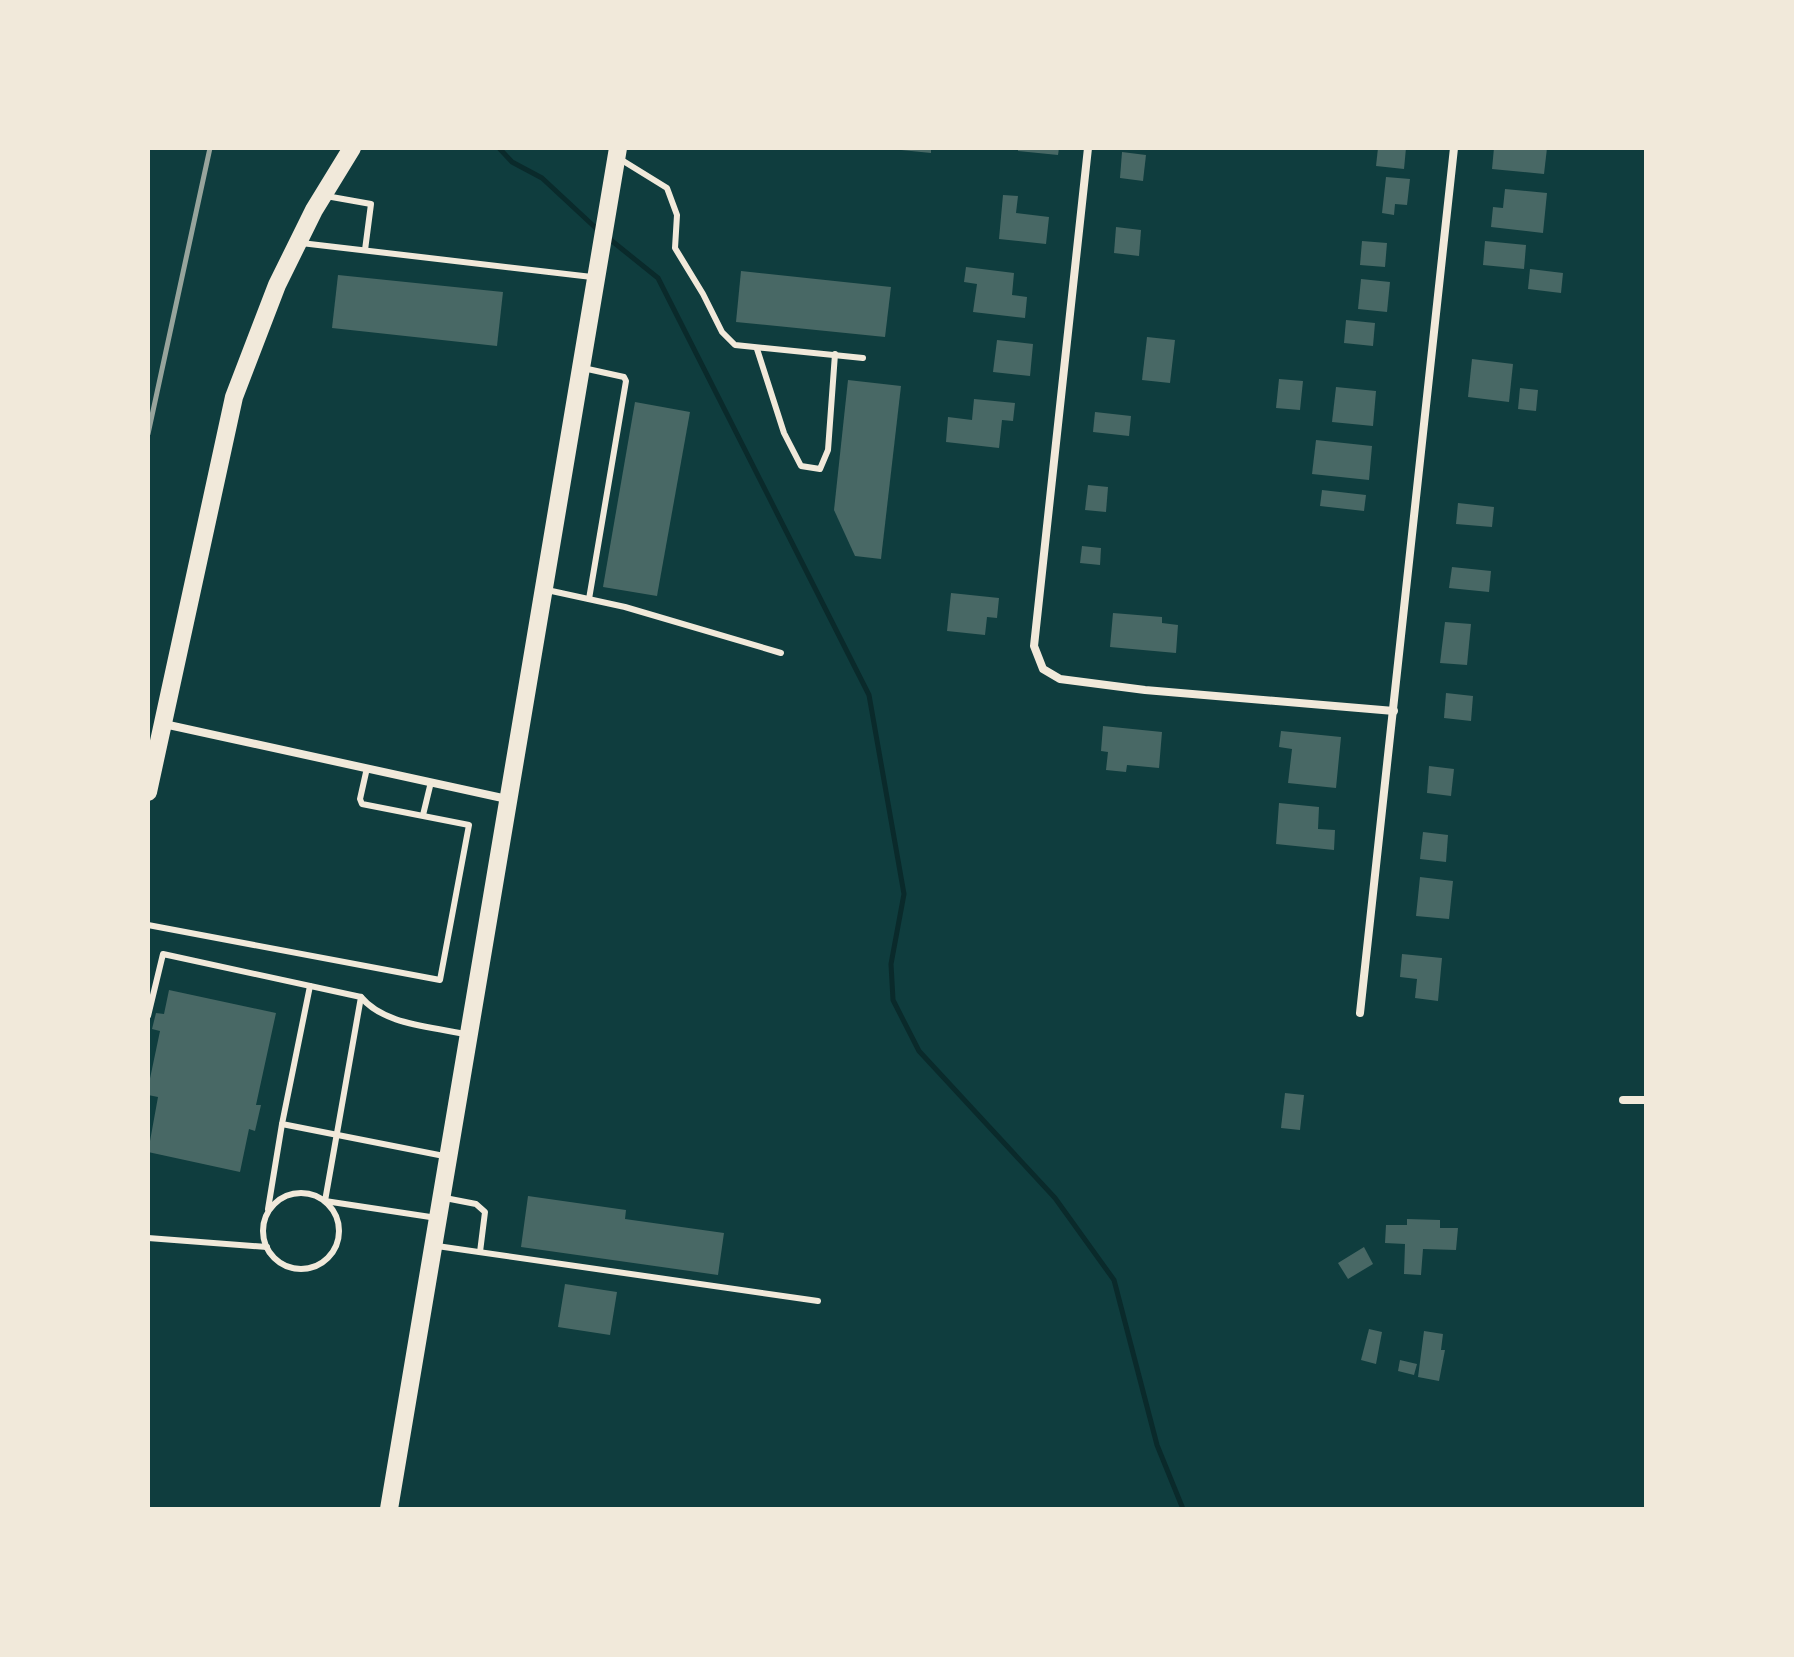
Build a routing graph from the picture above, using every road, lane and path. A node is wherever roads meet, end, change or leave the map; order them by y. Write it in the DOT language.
graph roads {
  1 [pos="352,148"];
  2 [pos="1088,148"];
  3 [pos="1454,148"];
  4 [pos="617,153"];
  5 [pos="323,196"];
  6 [pos="298,242"];
  7 [pos="365,250"];
  8 [pos="596,278"];
  9 [pos="757,349"];
  10 [pos="835,354"];
  11 [pos="863,358"];
  12 [pos="580,368"];
  13 [pos="543,590"];
  14 [pos="589,599"];
  15 [pos="781,653"];
  16 [pos="1394,711"];
  17 [pos="164,724"];
  18 [pos="367,768"];
  19 [pos="431,782"];
  20 [pos="148,792"];
  21 [pos="509,800"];
  22 [pos="423,815"];
  23 [pos="148,925"];
  24 [pos="148,970"];
  25 [pos="158,972"];
  26 [pos="310,986"];
  27 [pos="361,997"];
  28 [pos="1360,1013"];
  29 [pos="148,1016"];
  30 [pos="468,1035"];
  31 [pos="1623,1100"];
  32 [pos="1646,1100"];
  33 [pos="282,1124"];
  34 [pos="336,1135"];
  35 [pos="448,1157"];
  36 [pos="441,1197"];
  37 [pos="325,1201"];
  38 [pos="268,1212"];
  39 [pos="438,1218"];
  40 [pos="148,1238"];
  41 [pos="433,1245"];
  42 [pos="267,1247"];
  43 [pos="480,1252"];
  44 [pos="818,1301"];
  45 [pos="389,1509"];
  1 -- 5 [label="main road"];
  2 -- 16 [label="street"];
  3 -- 16 [label="street"];
  4 -- 8 [label="main road"];
  4 -- 9 [label="lane"];
  5 -- 6 [label="main road"];
  5 -- 7 [label="lane"];
  6 -- 7 [label="lane"];
  6 -- 17 [label="main road"];
  7 -- 8 [label="lane"];
  8 -- 12 [label="main road"];
  9 -- 10 [label="lane"];
  9 -- 10 [label="lane"];
  10 -- 11 [label="lane"];
  12 -- 13 [label="main road"];
  12 -- 14 [label="lane"];
  13 -- 14 [label="lane"];
  13 -- 21 [label="main road"];
  14 -- 15 [label="lane"];
  16 -- 28 [label="street"];
  17 -- 18 [label="street"];
  17 -- 20 [label="main road"];
  18 -- 19 [label="street"];
  18 -- 22 [label="lane"];
  19 -- 21 [label="street"];
  19 -- 22 [label="lane"];
  21 -- 30 [label="main road"];
  22 -- 23 [label="lane"];
  24 -- 25 [label="lane"];
  25 -- 26 [label="lane"];
  25 -- 29 [label="lane"];
  26 -- 27 [label="lane"];
  26 -- 33 [label="lane"];
  27 -- 30 [label="lane"];
  27 -- 34 [label="lane"];
  30 -- 35 [label="main road"];
  31 -- 32 [label="street"];
  33 -- 34 [label="lane"];
  33 -- 38 [label="lane"];
  34 -- 35 [label="lane"];
  34 -- 37 [label="lane"];
  35 -- 36 [label="main road"];
  36 -- 39 [label="main road"];
  36 -- 43 [label="lane"];
  37 -- 38 [label="lane"];
  37 -- 39 [label="lane"];
  37 -- 42 [label="lane"];
  38 -- 42 [label="lane"];
  39 -- 41 [label="main road"];
  40 -- 42 [label="lane"];
  41 -- 43 [label="lane"];
  41 -- 45 [label="main road"];
  43 -- 44 [label="lane"];
}
